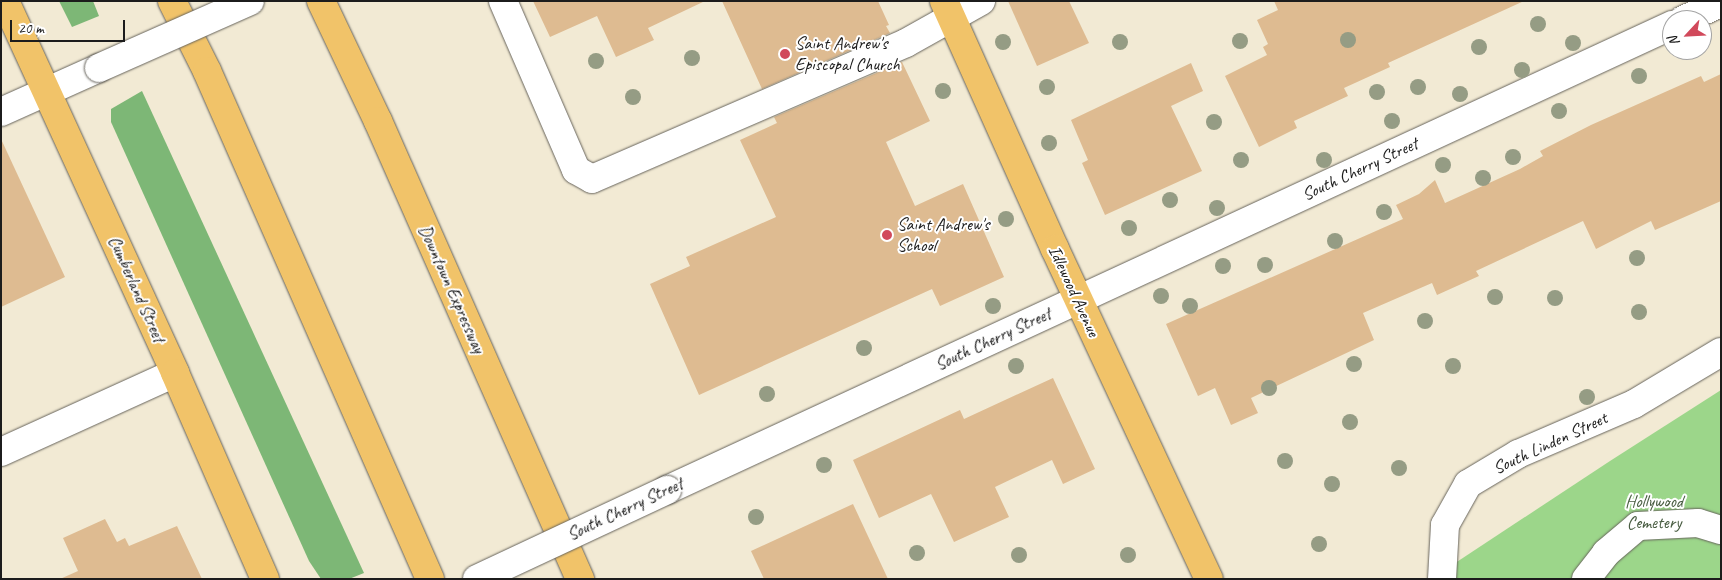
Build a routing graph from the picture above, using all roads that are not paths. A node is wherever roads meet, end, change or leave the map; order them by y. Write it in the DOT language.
graph roads {
  1 [pos="5,1"];
  2 [pos="172,1"];
  3 [pos="250,1"];
  4 [pos="321,1"];
  5 [pos="503,1"];
  6 [pos="981,1"];
  7 [pos="1721,2"];
  8 [pos="948,9"];
  9 [pos="1704,10"];
  10 [pos="1662,30"];
  11 [pos="46,92"];
  12 [pos="1,112"];
  13 [pos="1078,299"];
  14 [pos="1721,352"];
  15 [pos="175,373"];
  16 [pos="1,452"];
  17 [pos="1721,530"];
  18 [pos="266,579"];
  19 [pos="430,579"];
  20 [pos="477,579"];
  21 [pos="580,579"];
  22 [pos="1209,579"];
  23 [pos="1442,579"];
  24 [pos="1586,579"];
  1 -- 11 [label="main road, Cumberland Street"];
  2 -- 19 [label="main road"];
  3 -- 11 [label="street, bridge"];
  4 -- 21 [label="main road, Downtown Expressway"];
  5 -- 8 [label="street"];
  6 -- 8 [label="street"];
  7 -- 9 [label="street"];
  8 -- 13 [label="main road, Idlewood Avenue"];
  10 -- 13 [label="street, South Cherry Street"];
  11 -- 12 [label="street"];
  11 -- 15 [label="main road, Cumberland Street"];
  13 -- 20 [label="street, South Cherry Street, bridge"];
  13 -- 22 [label="main road, Idlewood Avenue"];
  14 -- 23 [label="street, South Linden Street"];
  15 -- 16 [label="street"];
  15 -- 18 [label="main road, Cumberland Street"];
  17 -- 24 [label="street"];
}
